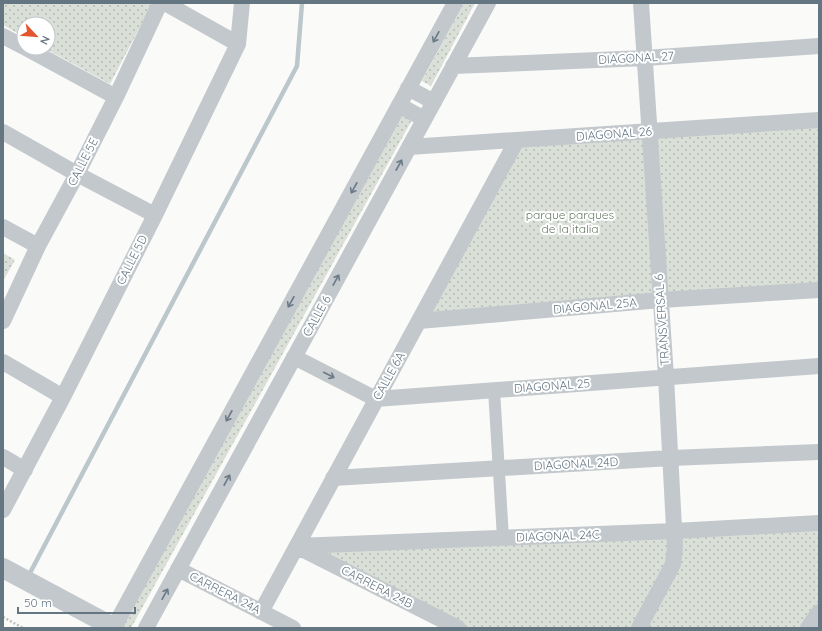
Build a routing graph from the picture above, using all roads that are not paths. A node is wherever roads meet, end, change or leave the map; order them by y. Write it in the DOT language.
graph roads {
  1 [pos="160,3"];
  2 [pos="165,3"];
  3 [pos="242,3"];
  4 [pos="455,3"];
  5 [pos="488,3"];
  6 [pos="641,3"];
  7 [pos="3,36"];
  8 [pos="16,43"];
  9 [pos="238,44"];
  10 [pos="819,46"];
  11 [pos="40,56"];
  12 [pos="645,58"];
  13 [pos="453,66"];
  14 [pos="408,88"];
  15 [pos="116,97"];
  16 [pos="434,102"];
  17 [pos="399,105"];
  18 [pos="424,119"];
  19 [pos="819,120"];
  20 [pos="3,132"];
  21 [pos="650,132"];
  22 [pos="517,140"];
  23 [pos="409,146"];
  24 [pos="77,174"];
  25 [pos="155,215"];
  26 [pos="3,227"];
  27 [pos="38,246"];
  28 [pos="819,290"];
  29 [pos="661,300"];
  30 [pos="3,320"];
  31 [pos="419,321"];
  32 [pos="294,357"];
  33 [pos="3,362"];
  34 [pos="819,366"];
  35 [pos="666,377"];
  36 [pos="494,390"];
  37 [pos="64,397"];
  38 [pos="376,399"];
  39 [pos="819,452"];
  40 [pos="3,457"];
  41 [pos="671,458"];
  42 [pos="498,468"];
  43 [pos="25,470"];
  44 [pos="334,478"];
  45 [pos="3,510"];
  46 [pos="819,523"];
  47 [pos="675,531"];
  48 [pos="503,538"];
  49 [pos="297,546"];
  50 [pos="3,568"];
  51 [pos="178,569"];
  52 [pos="261,612"];
  53 [pos="819,612"];
  54 [pos="115,628"];
  55 [pos="146,628"];
  56 [pos="293,628"];
  57 [pos="458,628"];
  58 [pos="639,628"];
  59 [pos="808,628"];
  1 -- 15 [label="street, CALLE 5E"];
  2 -- 9 [label="street"];
  3 -- 9 [label="street, CALLE 5D"];
  4 -- 14 [label="street, one-way"];
  5 -- 13 [label="street, CALLE 6"];
  6 -- 12 [label="street, TRANSVERSAL 6"];
  7 -- 8 [label="street"];
  9 -- 25 [label="street, CALLE 5D"];
  10 -- 12 [label="street, DIAGONAL 27"];
  11 -- 15 [label="street"];
  12 -- 13 [label="street, DIAGONAL 27"];
  12 -- 21 [label="street, TRANSVERSAL 6"];
  13 -- 16 [label="street, CALLE 6"];
  14 -- 16 [label="street"];
  14 -- 17 [label="street"];
  15 -- 24 [label="street, CALLE 5E"];
  16 -- 18 [label="street, CALLE 6"];
  17 -- 18 [label="street"];
  17 -- 54 [label="street, one-way"];
  18 -- 23 [label="street, CALLE 6"];
  19 -- 21 [label="street, DIAGONAL 26"];
  20 -- 24 [label="street"];
  21 -- 22 [label="street, DIAGONAL 26"];
  21 -- 29 [label="street, TRANSVERSAL 6"];
  22 -- 23 [label="street, DIAGONAL 26"];
  22 -- 31 [label="street, CALLE 6A"];
  32 -- 23 [label="street, CALLE 6, one-way"];
  24 -- 25 [label="street"];
  24 -- 27 [label="street, CALLE 5E"];
  25 -- 37 [label="street, CALLE 5D"];
  26 -- 27 [label="street"];
  27 -- 30 [label="street, CALLE 5E"];
  28 -- 29 [label="street, DIAGONAL 25A"];
  29 -- 31 [label="street, DIAGONAL 25A"];
  29 -- 35 [label="street, TRANSVERSAL 6"];
  31 -- 38 [label="street, CALLE 6A"];
  32 -- 38 [label="street, one-way"];
  51 -- 32 [label="street, CALLE 6, one-way"];
  33 -- 37 [label="street"];
  34 -- 35 [label="street, DIAGONAL 25"];
  35 -- 36 [label="street, DIAGONAL 25"];
  35 -- 41 [label="street, TRANSVERSAL 6"];
  36 -- 38 [label="street, DIAGONAL 25"];
  36 -- 42 [label="street"];
  37 -- 43 [label="street, CALLE 5D"];
  38 -- 44 [label="street, CALLE 6A"];
  39 -- 41 [label="street, DIAGONAL 24D"];
  40 -- 43 [label="street"];
  41 -- 42 [label="street, DIAGONAL 24D"];
  41 -- 47 [label="street, TRANSVERSAL 6"];
  42 -- 44 [label="street, DIAGONAL 24D"];
  42 -- 48 [label="street"];
  43 -- 45 [label="street, CALLE 5D"];
  44 -- 49 [label="street, CALLE 6A"];
  46 -- 47 [label="street, DIAGONAL 24C"];
  47 -- 48 [label="street, DIAGONAL 24C"];
  47 -- 58 [label="street, TRANSVERSAL 6"];
  48 -- 49 [label="street, DIAGONAL 24C"];
  49 -- 52 [label="street, CALLE 6A"];
  49 -- 57 [label="street, CARRERA 24B"];
  50 -- 54 [label="street"];
  51 -- 52 [label="street, CARRERA 24A"];
  55 -- 51 [label="street, CALLE 6, one-way"];
  52 -- 56 [label="street, CARRERA 24A"];
  53 -- 59 [label="street"];
}
